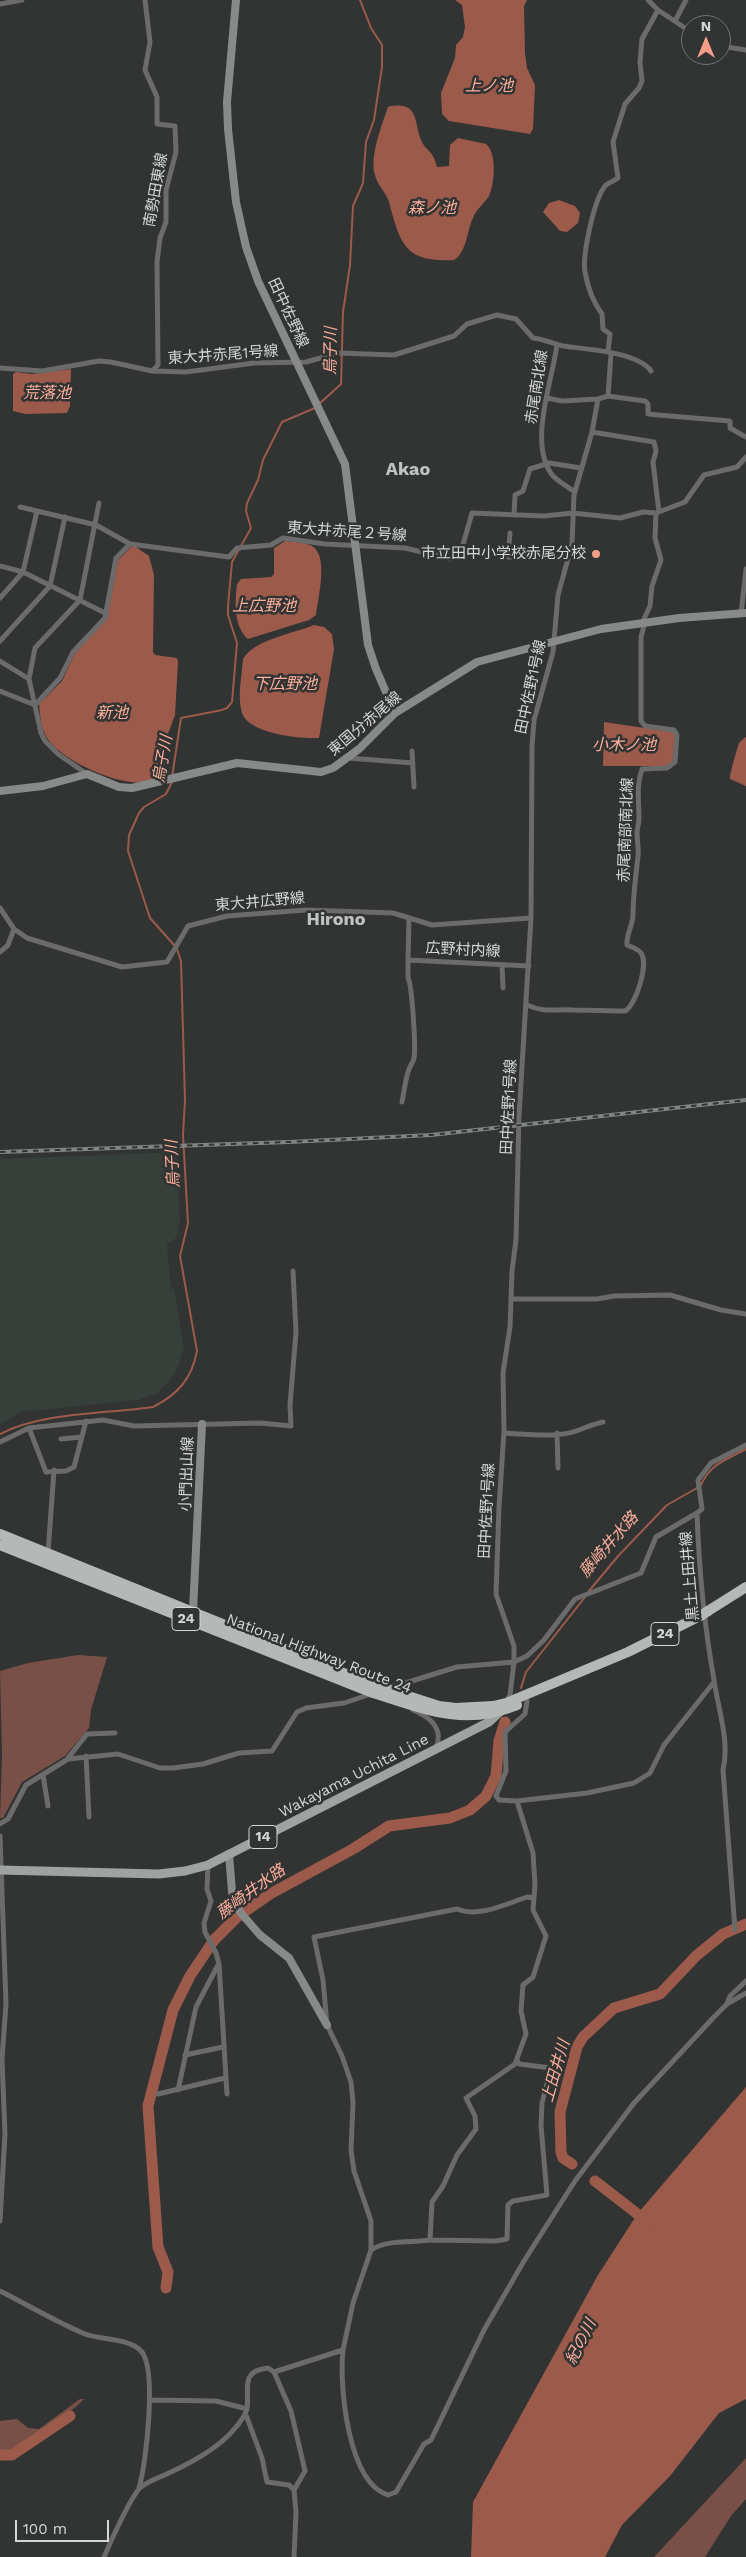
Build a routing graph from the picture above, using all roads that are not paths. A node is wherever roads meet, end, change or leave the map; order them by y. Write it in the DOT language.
graph roads {
  1 [pos="22,0"];
  2 [pos="145,0"];
  3 [pos="236,0"];
  4 [pos="648,0"];
  5 [pos="686,0"];
  6 [pos="12,1"];
  7 [pos="0,4"];
  8 [pos="658,10"];
  9 [pos="675,21"];
  10 [pos="681,25"];
  11 [pos="731,48"];
  12 [pos="746,50"];
  13 [pos="557,344"];
  14 [pos="610,353"];
  15 [pos="296,363"];
  16 [pos="0,368"];
  17 [pos="152,371"];
  18 [pos="651,371"];
  19 [pos="608,396"];
  20 [pos="546,398"];
  21 [pos="598,399"];
  22 [pos="592,432"];
  23 [pos="746,437"];
  24 [pos="746,458"];
  25 [pos="547,464"];
  26 [pos="581,468"];
  27 [pos="575,492"];
  28 [pos="99,503"];
  29 [pos="20,507"];
  30 [pos="573,510"];
  31 [pos="37,511"];
  32 [pos="657,512"];
  33 [pos="514,515"];
  34 [pos="65,517"];
  35 [pos="96,525"];
  36 [pos="510,533"];
  37 [pos="130,544"];
  38 [pos="354,545"];
  39 [pos="568,558"];
  40 [pos="0,566"];
  41 [pos="746,569"];
  42 [pos="23,572"];
  43 [pos="50,586"];
  44 [pos="0,598"];
  45 [pos="80,600"];
  46 [pos="107,614"];
  47 [pos="743,614"];
  48 [pos="644,622"];
  49 [pos="0,641"];
  50 [pos="554,642"];
  51 [pos="0,661"];
  52 [pos="29,679"];
  53 [pos="0,690"];
  54 [pos="35,705"];
  55 [pos="395,713"];
  56 [pos="412,751"];
  57 [pos="348,758"];
  58 [pos="413,763"];
  59 [pos="87,774"];
  60 [pos="414,787"];
  61 [pos="0,791"];
  62 [pos="0,908"];
  63 [pos="409,918"];
  64 [pos="531,918"];
  65 [pos="14,929"];
  66 [pos="0,952"];
  67 [pos="408,960"];
  68 [pos="502,965"];
  69 [pos="529,966"];
  70 [pos="503,988"];
  71 [pos="528,1005"];
  72 [pos="402,1102"];
  73 [pos="293,1271"];
  74 [pos="511,1299"];
  75 [pos="746,1314"];
  76 [pos="86,1422"];
  77 [pos="602,1422"];
  78 [pos="202,1424"];
  79 [pos="29,1428"];
  80 [pos="504,1433"];
  81 [pos="557,1433"];
  82 [pos="82,1437"];
  83 [pos="61,1440"];
  84 [pos="0,1442"];
  85 [pos="746,1445"];
  86 [pos="558,1468"];
  87 [pos="54,1470"];
  88 [pos="697,1513"];
  89 [pos="0,1534"];
  90 [pos="0,1545"];
  91 [pos="48,1552"];
  92 [pos="746,1587"];
  93 [pos="193,1611"];
  94 [pos="628,1652"];
  95 [pos="514,1662"];
  96 [pos="714,1682"];
  97 [pos="373,1693"];
  98 [pos="386,1693"];
  99 [pos="527,1701"];
  100 [pos="503,1707"];
  101 [pos="115,1733"];
  102 [pos="435,1750"];
  103 [pos="86,1756"];
  104 [pos="68,1759"];
  105 [pos="43,1775"];
  106 [pos="517,1801"];
  107 [pos="48,1806"];
  108 [pos="89,1817"];
  109 [pos="0,1824"];
  110 [pos="0,1836"];
  111 [pos="230,1854"];
  112 [pos="208,1864"];
  113 [pos="1,1870"];
  114 [pos="534,1898"];
  115 [pos="734,1927"];
  116 [pos="218,1964"];
  117 [pos="746,1981"];
  118 [pos="746,1993"];
  119 [pos="727,2004"];
  120 [pos="327,2025"];
  121 [pos="223,2047"];
  122 [pos="185,2055"];
  123 [pos="517,2060"];
  124 [pos="225,2078"];
  125 [pos="178,2090"];
  126 [pos="158,2094"];
  127 [pos="227,2094"];
  128 [pos="0,2221"];
  129 [pos="430,2240"];
  130 [pos="371,2250"];
  131 [pos="0,2291"];
  132 [pos="343,2350"];
  133 [pos="274,2372"];
  134 [pos="150,2400"];
  135 [pos="246,2412"];
  136 [pos="139,2488"];
  137 [pos="294,2490"];
  138 [pos="104,2557"];
  139 [pos="294,2557"];
  1 -- 6 [label="street"];
  2 -- 17 [label="street, 南勢田東線"];
  3 -- 15 [label="street, 田中佐野線"];
  4 -- 8 [label="street"];
  5 -- 9 [label="street"];
  6 -- 7 [label="street"];
  8 -- 9 [label="street"];
  8 -- 14 [label="street"];
  9 -- 10 [label="street"];
  11 -- 12 [label="street"];
  13 -- 14 [label="street, 東大井赤尾1号線"];
  13 -- 15 [label="street, 東大井赤尾1号線"];
  13 -- 20 [label="street, 赤尾南北線"];
  14 -- 18 [label="street, 東大井赤尾1号線"];
  14 -- 19 [label="street"];
  15 -- 17 [label="street, 東大井赤尾1号線"];
  15 -- 38 [label="street, 田中佐野線"];
  16 -- 17 [label="street, 東大井赤尾1号線"];
  19 -- 21 [label="street"];
  19 -- 23 [label="street"];
  20 -- 21 [label="street"];
  20 -- 25 [label="street, 赤尾南北線"];
  21 -- 22 [label="street, 田中佐野1号線"];
  22 -- 26 [label="street, 田中佐野1号線"];
  22 -- 32 [label="street"];
  24 -- 32 [label="street, 東大井赤尾２号線"];
  25 -- 26 [label="street"];
  25 -- 27 [label="street"];
  25 -- 33 [label="street"];
  26 -- 27 [label="street, 田中佐野1号線"];
  27 -- 30 [label="street, 田中佐野1号線"];
  28 -- 35 [label="street"];
  29 -- 31 [label="street"];
  30 -- 32 [label="street, 東大井赤尾２号線"];
  30 -- 33 [label="street, 東大井赤尾２号線"];
  30 -- 39 [label="street, 田中佐野1号線"];
  31 -- 34 [label="street"];
  31 -- 42 [label="street"];
  32 -- 48 [label="street"];
  33 -- 38 [label="street, 東大井赤尾２号線"];
  34 -- 35 [label="street"];
  34 -- 43 [label="street"];
  35 -- 37 [label="street"];
  35 -- 45 [label="street"];
  36 -- 39 [label="street"];
  37 -- 38 [label="street, 東大井赤尾２号線"];
  37 -- 46 [label="street"];
  38 -- 55 [label="street, 田中佐野線"];
  39 -- 50 [label="street, 田中佐野1号線"];
  40 -- 42 [label="street"];
  41 -- 47 [label="street"];
  42 -- 43 [label="street"];
  42 -- 44 [label="street"];
  43 -- 45 [label="street"];
  43 -- 49 [label="street"];
  45 -- 46 [label="street"];
  45 -- 52 [label="street"];
  46 -- 54 [label="street"];
  47 -- 48 [label="street, 東国分赤尾線"];
  48 -- 50 [label="street, 東国分赤尾線"];
  48 -- 71 [label="street, 赤尾南部南北線"];
  50 -- 55 [label="street, 東国分赤尾線"];
  50 -- 64 [label="street, 田中佐野1号線"];
  51 -- 52 [label="street"];
  52 -- 54 [label="street"];
  53 -- 54 [label="street"];
  54 -- 59 [label="street"];
  55 -- 57 [label="street, 東国分赤尾線"];
  56 -- 58 [label="street"];
  57 -- 58 [label="street"];
  57 -- 59 [label="street, 東国分赤尾線"];
  58 -- 60 [label="street"];
  59 -- 61 [label="street"];
  62 -- 65 [label="street, 東大井広野線"];
  63 -- 64 [label="street, 東大井広野線"];
  63 -- 65 [label="street, 東大井広野線"];
  63 -- 67 [label="street, 広野村内線"];
  64 -- 69 [label="street, 田中佐野1号線"];
  65 -- 66 [label="street"];
  67 -- 68 [label="street, 広野村内線"];
  67 -- 72 [label="street"];
  68 -- 69 [label="street, 広野村内線"];
  68 -- 70 [label="street"];
  69 -- 71 [label="street, 田中佐野1号線"];
  71 -- 74 [label="street, 田中佐野1号線"];
  73 -- 78 [label="street"];
  74 -- 75 [label="street"];
  74 -- 80 [label="street, 田中佐野1号線"];
  76 -- 78 [label="street, 小門出山線"];
  76 -- 79 [label="street, 小門出山線"];
  76 -- 82 [label="street"];
  77 -- 81 [label="street"];
  78 -- 93 [label="street, 小門出山線"];
  79 -- 84 [label="street, 小門出山線"];
  79 -- 87 [label="street"];
  80 -- 81 [label="street"];
  80 -- 95 [label="street, 田中佐野1号線"];
  81 -- 86 [label="street"];
  82 -- 83 [label="street"];
  82 -- 87 [label="street"];
  85 -- 88 [label="street"];
  87 -- 91 [label="street"];
  88 -- 95 [label="street, 黒土上田井線"];
  88 -- 96 [label="street, 黒土上田井線"];
  89 -- 91 [label="highway, National Highway Route 24 / 24"];
  90 -- 97 [label="highway, National Highway Route 24 / 24"];
  91 -- 93 [label="highway, National Highway Route 24 / 24"];
  92 -- 94 [label="highway, National Highway Route 24 / 24"];
  93 -- 98 [label="highway, National Highway Route 24 / 24"];
  94 -- 99 [label="highway, National Highway Route 24 / 24"];
  94 -- 100 [label="highway, National Highway Route 24 / 24"];
  95 -- 98 [label="street, 黒土上田井線"];
  95 -- 100 [label="street, 田中佐野1号線"];
  96 -- 106 [label="street"];
  96 -- 115 [label="street, 黒土上田井線"];
  97 -- 98 [label="highway, National Highway Route 24 / 24"];
  97 -- 103 [label="street"];
  98 -- 100 [label="highway, National Highway Route 24 / 24"];
  98 -- 102 [label="street"];
  99 -- 100 [label="highway, National Highway Route 24 / 24"];
  99 -- 106 [label="street"];
  100 -- 102 [label="main road, Wakayama Uchita Line / 14"];
  101 -- 104 [label="street"];
  102 -- 111 [label="main road, Wakayama Uchita Line / 14"];
  103 -- 104 [label="street"];
  103 -- 108 [label="street"];
  104 -- 105 [label="street"];
  105 -- 107 [label="street"];
  105 -- 109 [label="street"];
  106 -- 114 [label="street"];
  110 -- 113 [label="street"];
  111 -- 112 [label="main road, Wakayama Uchita Line / 14"];
  111 -- 120 [label="street"];
  112 -- 113 [label="main road, Wakayama Uchita Line / 14"];
  112 -- 116 [label="street"];
  113 -- 128 [label="street"];
  114 -- 120 [label="street"];
  114 -- 123 [label="street"];
  116 -- 121 [label="street"];
  116 -- 122 [label="street"];
  117 -- 119 [label="street"];
  118 -- 119 [label="street"];
  119 -- 132 [label="street"];
  120 -- 130 [label="street"];
  121 -- 122 [label="street"];
  121 -- 124 [label="street"];
  122 -- 125 [label="street"];
  123 -- 129 [label="street"];
  123 -- 129 [label="street"];
  124 -- 125 [label="street"];
  124 -- 127 [label="street"];
  125 -- 126 [label="street"];
  129 -- 130 [label="street"];
  130 -- 132 [label="street"];
  131 -- 134 [label="street"];
  132 -- 133 [label="street"];
  133 -- 135 [label="street"];
  133 -- 137 [label="street"];
  134 -- 135 [label="street"];
  134 -- 136 [label="street"];
  135 -- 136 [label="street"];
  135 -- 137 [label="street"];
  136 -- 138 [label="street"];
  137 -- 139 [label="street"];
}
